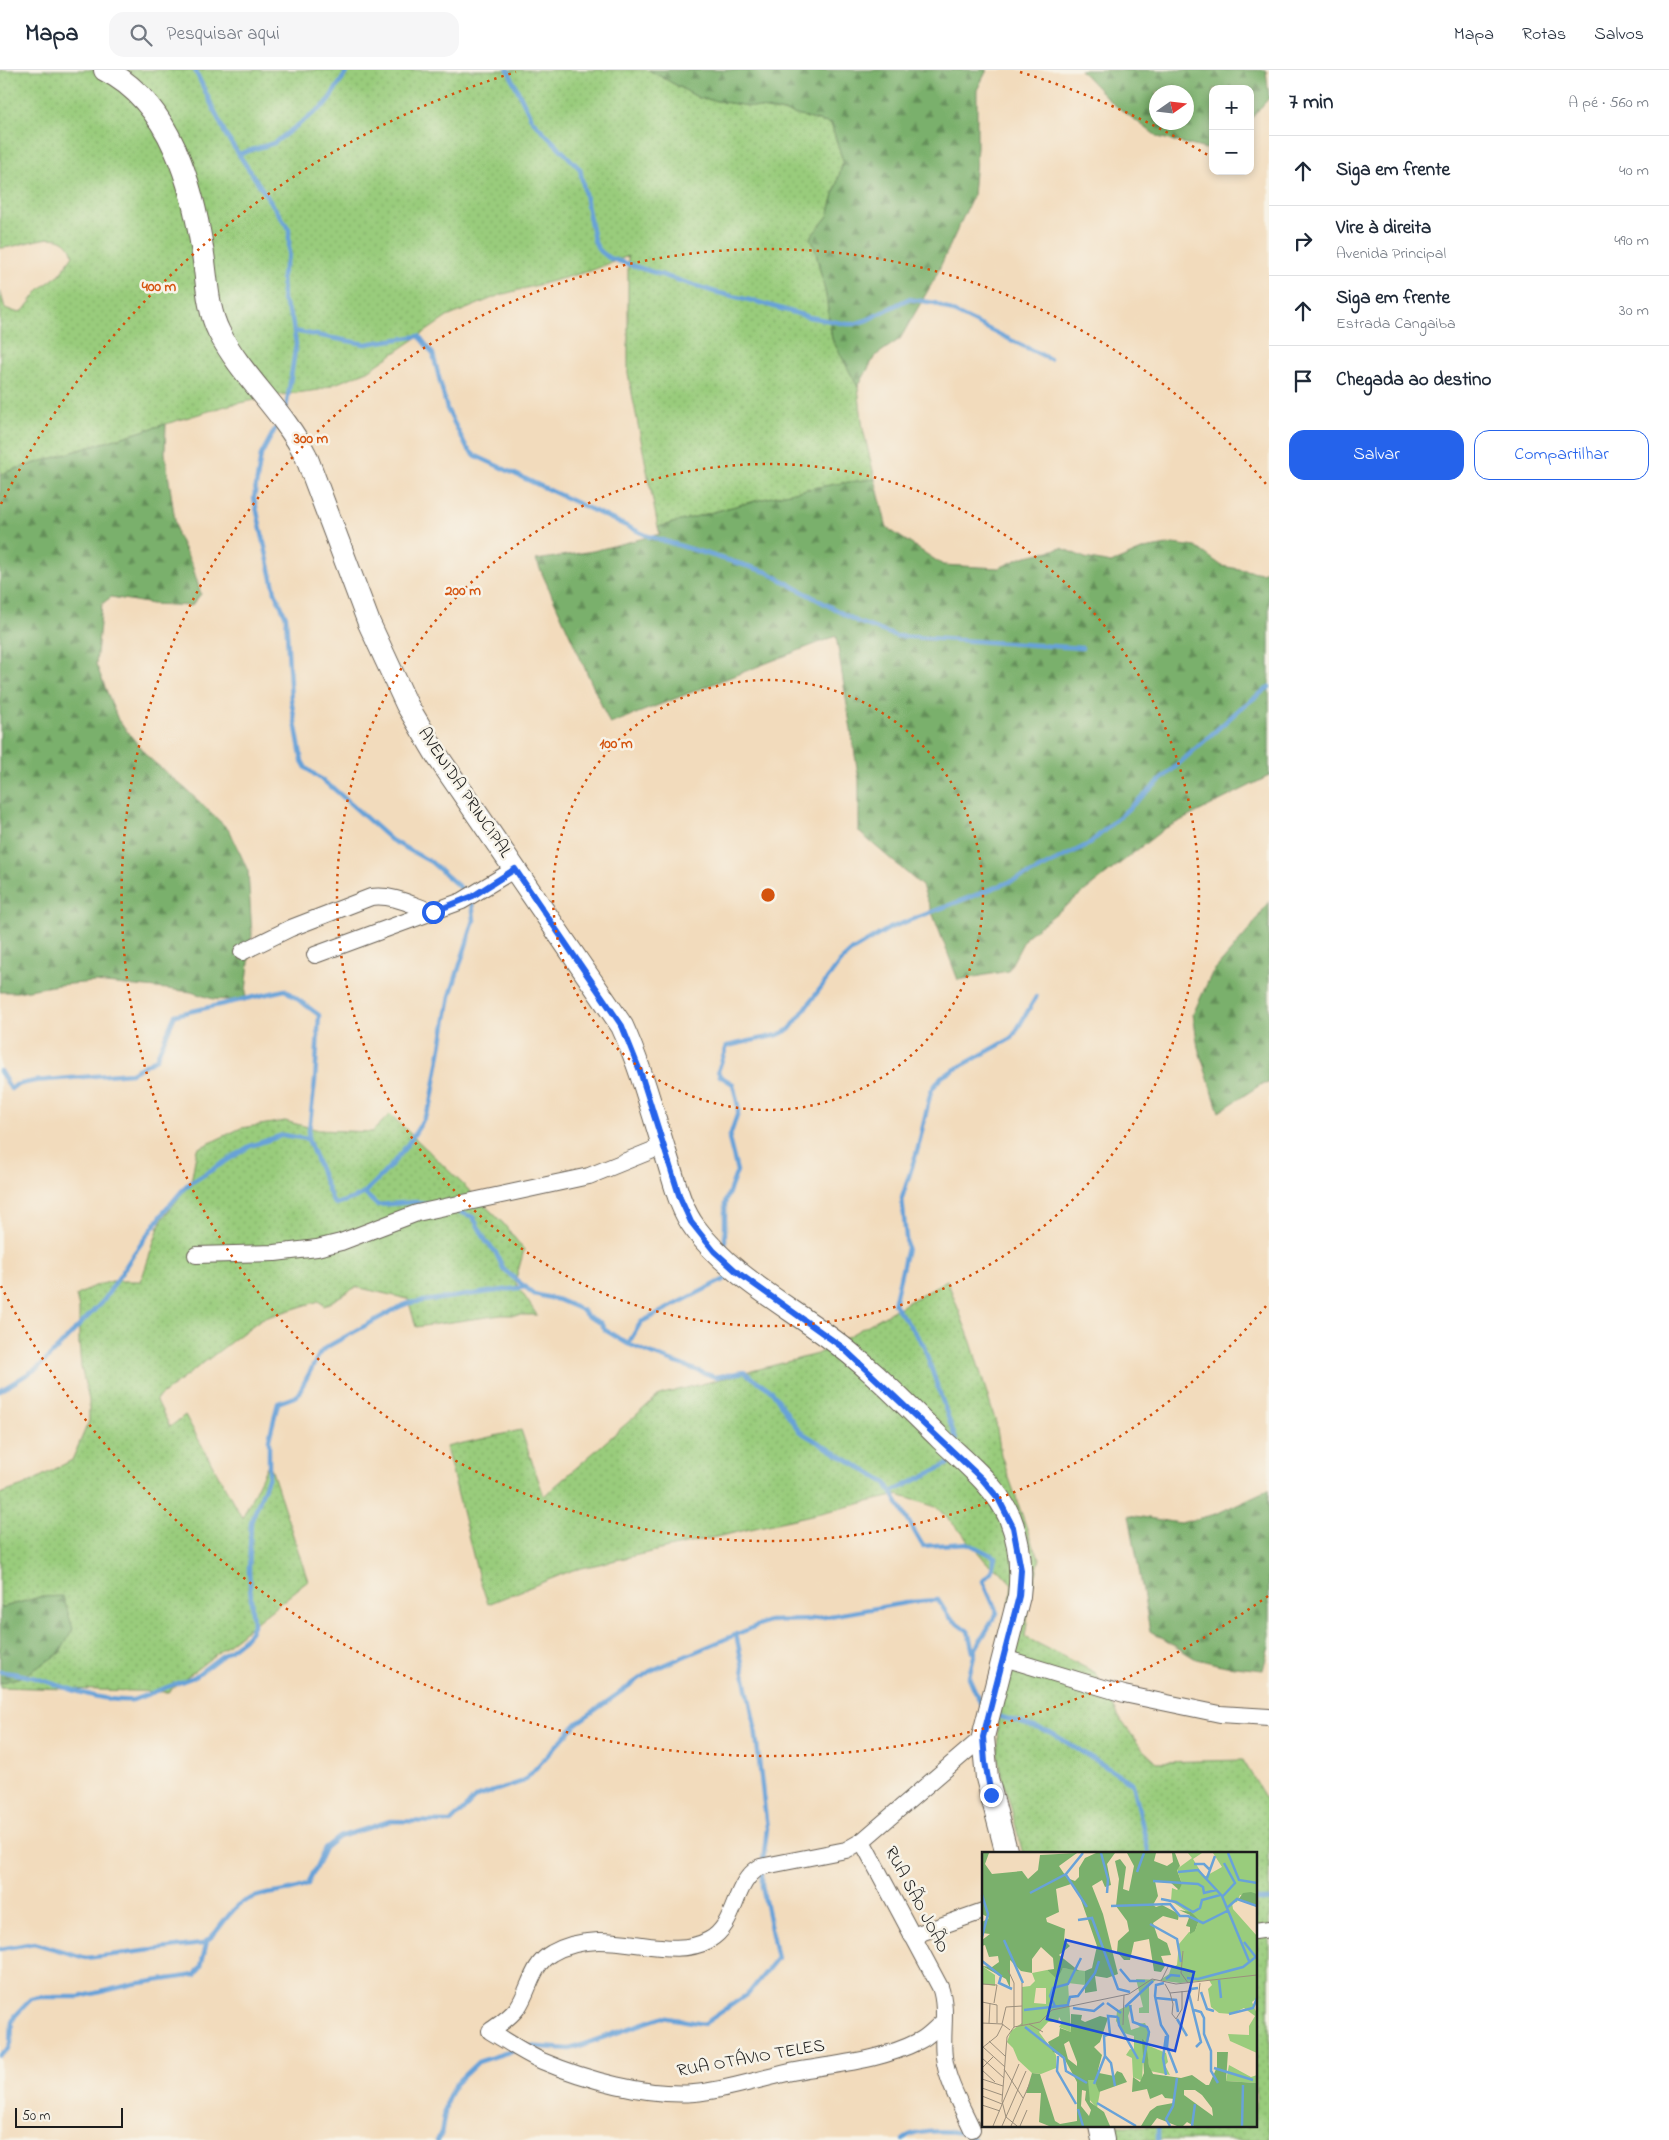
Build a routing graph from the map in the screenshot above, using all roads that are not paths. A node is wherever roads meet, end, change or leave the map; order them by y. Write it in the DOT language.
graph roads {
  1 [pos="105,70"];
  2 [pos="515,869"];
  3 [pos="433,912"];
  4 [pos="242,952"];
  5 [pos="315,955"];
  6 [pos="663,1146"];
  7 [pos="196,1256"];
  8 [pos="1004,1658"];
  9 [pos="1269,1717"];
  10 [pos="983,1737"];
  11 [pos="862,1841"];
  12 [pos="1006,1852"];
  13 [pos="982,1910"];
  14 [pos="1269,1929"];
  15 [pos="1256,1931"];
  16 [pos="912,1936"];
  17 [pos="943,2022"];
  18 [pos="972,2129"];
  1 -- 2 [label="street, AVENIDA PRINCIPAL"];
  2 -- 3 [label="street"];
  2 -- 6 [label="street, AVENIDA PRINCIPAL"];
  3 -- 4 [label="street"];
  3 -- 5 [label="street"];
  6 -- 7 [label="street"];
  6 -- 8 [label="street, AVENIDA PRINCIPAL"];
  8 -- 9 [label="street"];
  8 -- 10 [label="street, AVENIDA PRINCIPAL"];
  10 -- 11 [label="street, RUA SÃO JOÃO"];
  10 -- 12 [label="street"];
  11 -- 16 [label="street, RUA SÃO JOÃO"];
  11 -- 17 [label="street, RUA OTÁVIO TELES"];
  13 -- 16 [label="street"];
  14 -- 15 [label="street"];
  16 -- 17 [label="street, RUA SÃO JOÃO"];
  17 -- 18 [label="street, RUA SÃO JOÃO"];
}
